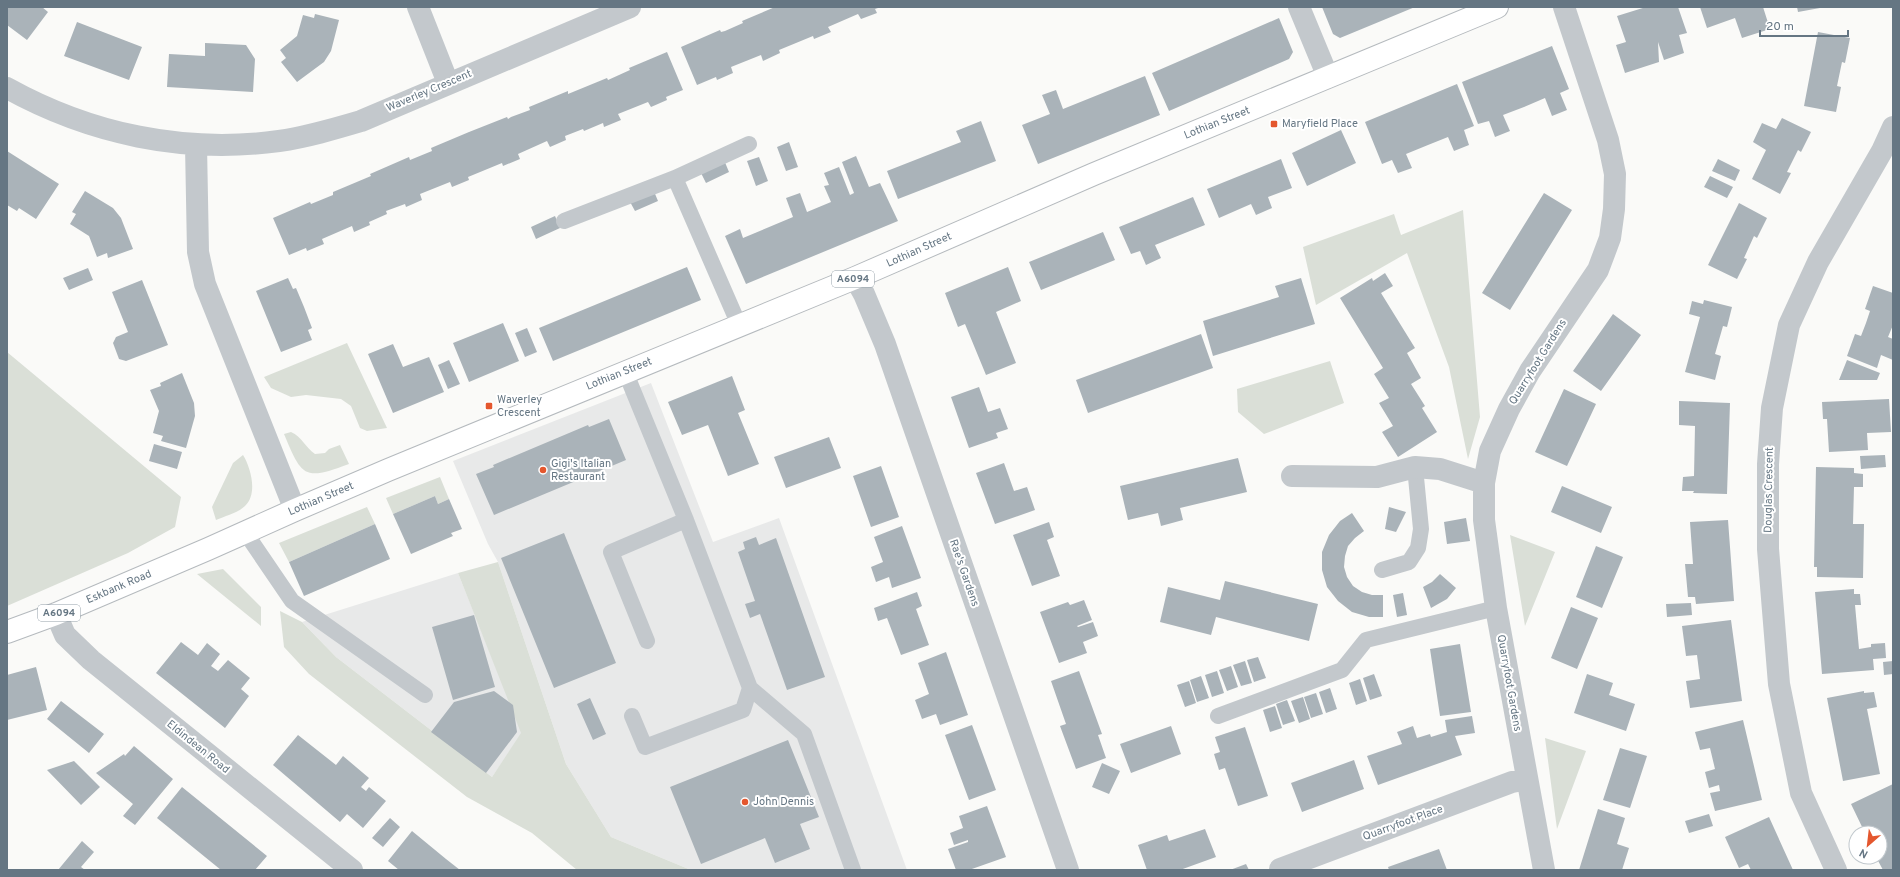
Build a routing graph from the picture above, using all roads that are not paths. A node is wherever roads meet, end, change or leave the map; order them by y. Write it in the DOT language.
graph roads {
  1 [pos="418,7"];
  2 [pos="630,7"];
  3 [pos="1299,7"];
  4 [pos="1497,7"];
  5 [pos="1564,7"];
  6 [pos="1328,78"];
  7 [pos="448,83"];
  8 [pos="7,88"];
  9 [pos="1893,127"];
  10 [pos="749,144"];
  11 [pos="196,145"];
  12 [pos="675,178"];
  13 [pos="564,221"];
  14 [pos="855,278"];
  15 [pos="739,325"];
  16 [pos="625,372"];
  17 [pos="1415,466"];
  18 [pos="1292,476"];
  19 [pos="1484,482"];
  20 [pos="294,510"];
  21 [pos="686,520"];
  22 [pos="245,532"];
  23 [pos="208,549"];
  24 [pos="1382,570"];
  25 [pos="1496,608"];
  26 [pos="56,614"];
  27 [pos="7,632"];
  28 [pos="647,641"];
  29 [pos="750,688"];
  30 [pos="425,695"];
  31 [pos="632,716"];
  32 [pos="1218,716"];
  33 [pos="1527,779"];
  34 [pos="352,870"];
  35 [pos="853,870"];
  36 [pos="1068,870"];
  37 [pos="1281,870"];
  38 [pos="1544,870"];
  39 [pos="1836,870"];
  1 -- 7 [label="street"];
  2 -- 7 [label="street, Waverley Crescent"];
  3 -- 6 [label="street"];
  4 -- 6 [label="main road, Lothian Street / A6094"];
  5 -- 19 [label="street, Quarryfoot Gardens"];
  6 -- 14 [label="main road, Lothian Street / A6094"];
  7 -- 11 [label="street, Waverley Crescent"];
  8 -- 11 [label="street, Waverley Crescent"];
  9 -- 39 [label="street, Douglas Crescent"];
  10 -- 12 [label="lane"];
  11 -- 20 [label="street"];
  12 -- 13 [label="lane"];
  12 -- 15 [label="lane"];
  14 -- 15 [label="main road, Lothian Street / A6094"];
  14 -- 36 [label="street, Rae's Gardens"];
  15 -- 16 [label="main road, Lothian Street / A6094"];
  16 -- 20 [label="main road, Lothian Street / A6094"];
  16 -- 21 [label="lane"];
  17 -- 18 [label="street"];
  17 -- 19 [label="street"];
  17 -- 24 [label="lane"];
  19 -- 25 [label="street, Quarryfoot Gardens"];
  20 -- 22 [label="main road, Lothian Street / A6094"];
  21 -- 28 [label="lane"];
  21 -- 29 [label="lane"];
  22 -- 23 [label="main road, Lothian Street / A6094"];
  22 -- 30 [label="lane"];
  23 -- 26 [label="main road, Eskbank Road / A6094"];
  25 -- 32 [label="lane"];
  25 -- 33 [label="street, Quarryfoot Gardens"];
  26 -- 27 [label="main road, Eskbank Road / A6094"];
  26 -- 34 [label="street, Eldindean Road"];
  29 -- 31 [label="lane"];
  29 -- 35 [label="lane"];
  33 -- 37 [label="street, Quarryfoot Place"];
  33 -- 38 [label="street, Quarryfoot Gardens"];
}
